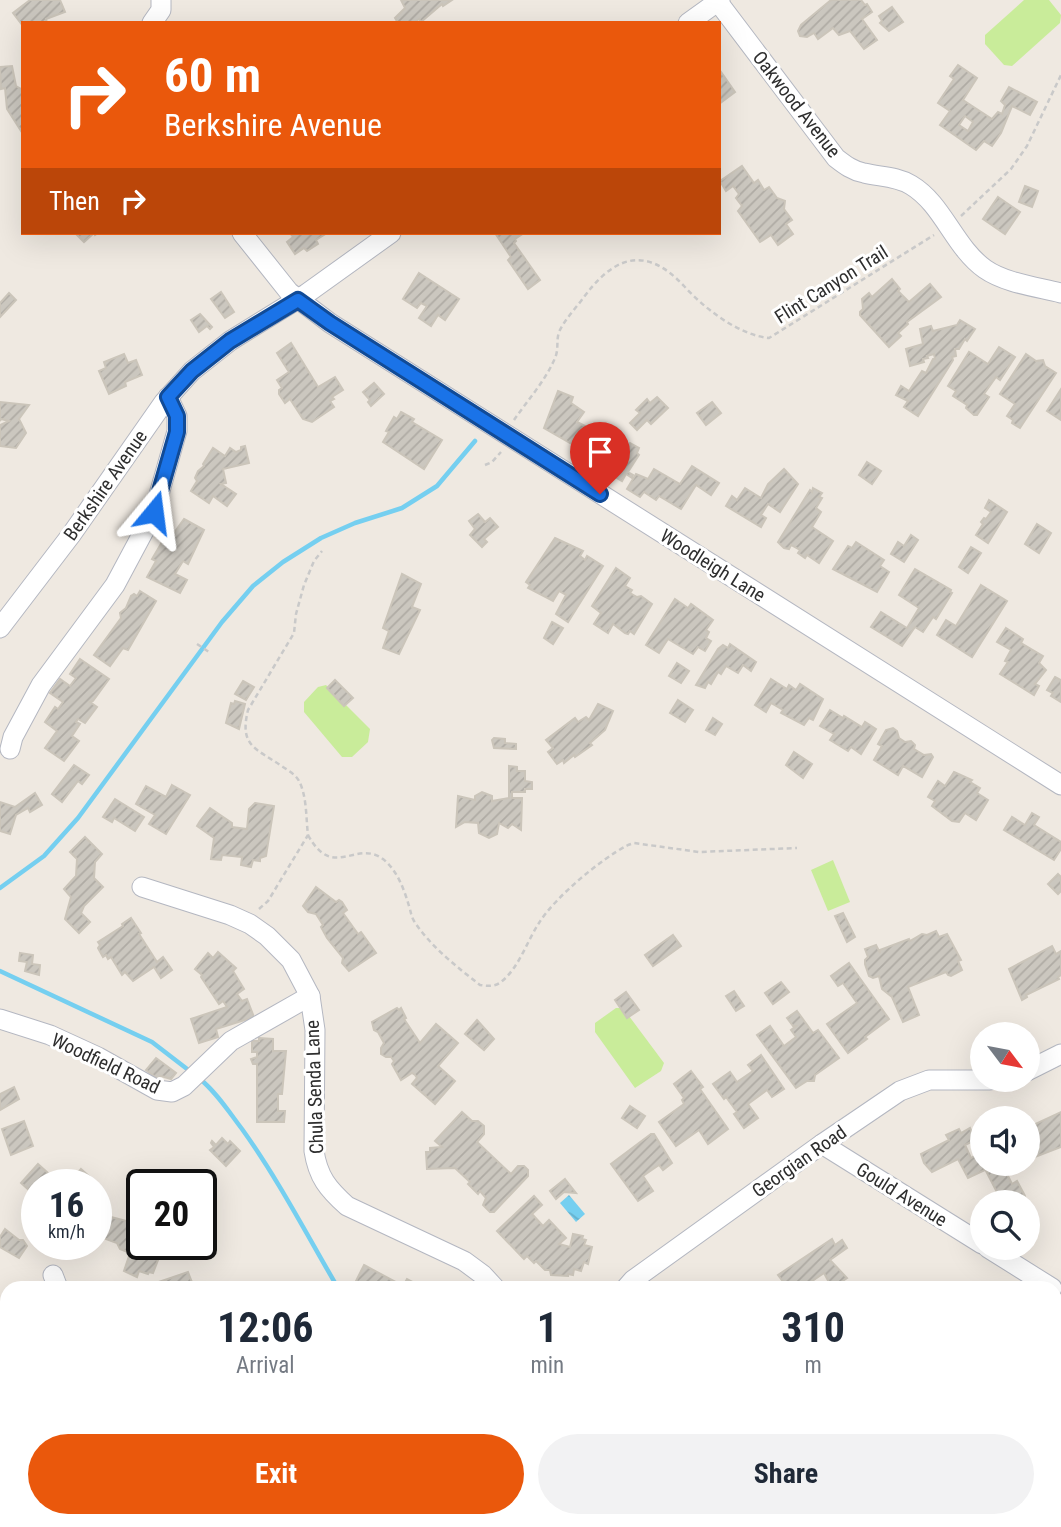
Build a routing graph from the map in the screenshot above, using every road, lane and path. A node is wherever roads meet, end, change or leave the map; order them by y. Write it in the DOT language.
graph roads {
  1 [pos="162,0"];
  2 [pos="719,1"];
  3 [pos="153,21"];
  4 [pos="691,21"];
  5 [pos="1061,75"];
  6 [pos="956,220"];
  7 [pos="940,232"];
  8 [pos="244,235"];
  9 [pos="388,235"];
  10 [pos="1061,293"];
  11 [pos="298,300"];
  12 [pos="168,397"];
  13 [pos="512,424"];
  14 [pos="504,446"];
  15 [pos="485,465"];
  16 [pos="322,551"];
  17 [pos="0,628"];
  18 [pos="197,644"];
  19 [pos="209,652"];
  20 [pos="10,749"];
  21 [pos="1061,785"];
  22 [pos="308,835"];
  23 [pos="797,848"];
  24 [pos="142,887"];
  25 [pos="250,924"];
  26 [pos="310,996"];
  27 [pos="0,1019"];
  28 [pos="1061,1054"];
  29 [pos="1040,1064"];
  30 [pos="970,1080"];
  31 [pos="822,1144"];
  32 [pos="970,1236"];
  33 [pos="1007,1260"];
  34 [pos="489,1281"];
  35 [pos="633,1281"];
  36 [pos="1041,1281"];
  1 -- 3 [label="street"];
  2 -- 4 [label="street"];
  2 -- 10 [label="street, Oakwood Avenue"];
  5 -- 6 [label="path"];
  7 -- 13 [label="path, Flint Canyon Trail"];
  8 -- 11 [label="street, Woodleigh Lane"];
  9 -- 11 [label="street, Berkshire Avenue"];
  11 -- 12 [label="street, Berkshire Avenue"];
  11 -- 21 [label="street, Woodleigh Lane"];
  12 -- 17 [label="street, Berkshire Avenue"];
  12 -- 20 [label="street"];
  14 -- 15 [label="path"];
  16 -- 22 [label="path"];
  18 -- 19 [label="path"];
  22 -- 23 [label="path"];
  22 -- 25 [label="path"];
  24 -- 25 [label="street, Chula Senda Lane"];
  25 -- 26 [label="street, Chula Senda Lane"];
  26 -- 27 [label="street, Woodfield Road"];
  26 -- 34 [label="street, Chula Senda Lane"];
  28 -- 29 [label="street"];
  30 -- 31 [label="street, Georgian Road"];
  31 -- 32 [label="street, Gould Avenue"];
  31 -- 35 [label="street, Georgian Road"];
  33 -- 36 [label="street"];
}
